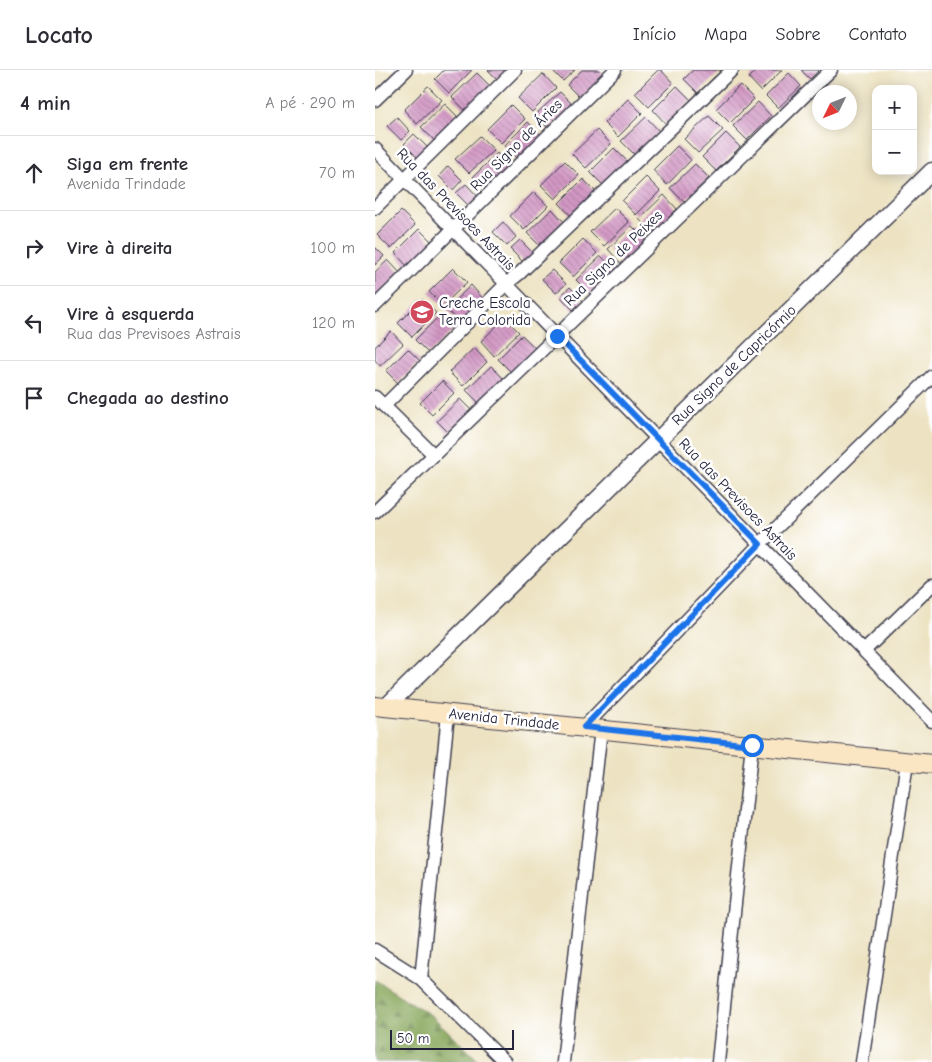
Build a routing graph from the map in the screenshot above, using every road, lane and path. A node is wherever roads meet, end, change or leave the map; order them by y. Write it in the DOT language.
graph roads {
  1 [pos="406,70"];
  2 [pos="515,70"];
  3 [pos="615,70"];
  4 [pos="732,70"];
  5 [pos="831,70"];
  6 [pos="375,100"];
  7 [pos="375,149"];
  8 [pos="932,171"];
  9 [pos="404,179"];
  10 [pos="375,208"];
  11 [pos="453,230"];
  12 [pos="506,284"];
  13 [pos="375,306"];
  14 [pos="557,336"];
  15 [pos="932,376"];
  16 [pos="380,401"];
  17 [pos="658,440"];
  18 [pos="434,455"];
  19 [pos="375,512"];
  20 [pos="760,544"];
  21 [pos="932,585"];
  22 [pos="864,651"];
  23 [pos="380,707"];
  24 [pos="448,714"];
  25 [pos="932,721"];
  26 [pos="592,728"];
  27 [pos="752,745"];
  28 [pos="907,762"];
  29 [pos="932,764"];
  30 [pos="375,950"];
  31 [pos="421,979"];
  32 [pos="505,1062"];
  33 [pos="563,1062"];
  34 [pos="718,1062"];
  35 [pos="862,1062"];
  1 -- 6 [label="street"];
  2 -- 9 [label="street"];
  3 -- 11 [label="street, Rua Signo de Áries"];
  4 -- 12 [label="street"];
  5 -- 14 [label="street, Rua Signo de Peixes"];
  7 -- 9 [label="street, Rua das Previsoes Astrais"];
  8 -- 17 [label="street, Rua Signo de Capricórnio"];
  9 -- 10 [label="street"];
  9 -- 11 [label="street, Rua das Previsoes Astrais"];
  11 -- 12 [label="street, Rua das Previsoes Astrais"];
  11 -- 13 [label="street, Rua Signo de Áries"];
  12 -- 14 [label="street, Rua das Previsoes Astrais"];
  12 -- 16 [label="street"];
  14 -- 17 [label="street, Rua das Previsoes Astrais"];
  14 -- 18 [label="street, Rua Signo de Peixes"];
  15 -- 20 [label="street"];
  16 -- 18 [label="street"];
  17 -- 20 [label="street, Rua das Previsoes Astrais"];
  17 -- 23 [label="street, Rua Signo de Capricórnio"];
  18 -- 19 [label="street, Rua Signo de Peixes"];
  20 -- 22 [label="street, Rua das Previsoes Astrais"];
  20 -- 26 [label="street"];
  21 -- 22 [label="street"];
  22 -- 25 [label="street, Rua das Previsoes Astrais"];
  23 -- 24 [label="main road, Avenida Trindade"];
  24 -- 26 [label="main road, Avenida Trindade"];
  24 -- 31 [label="street"];
  26 -- 27 [label="main road, Avenida Trindade"];
  26 -- 33 [label="street"];
  27 -- 28 [label="main road, Avenida Trindade"];
  27 -- 34 [label="street"];
  28 -- 29 [label="main road, Avenida Trindade"];
  28 -- 35 [label="street"];
  30 -- 31 [label="street"];
  31 -- 32 [label="street"];
}
